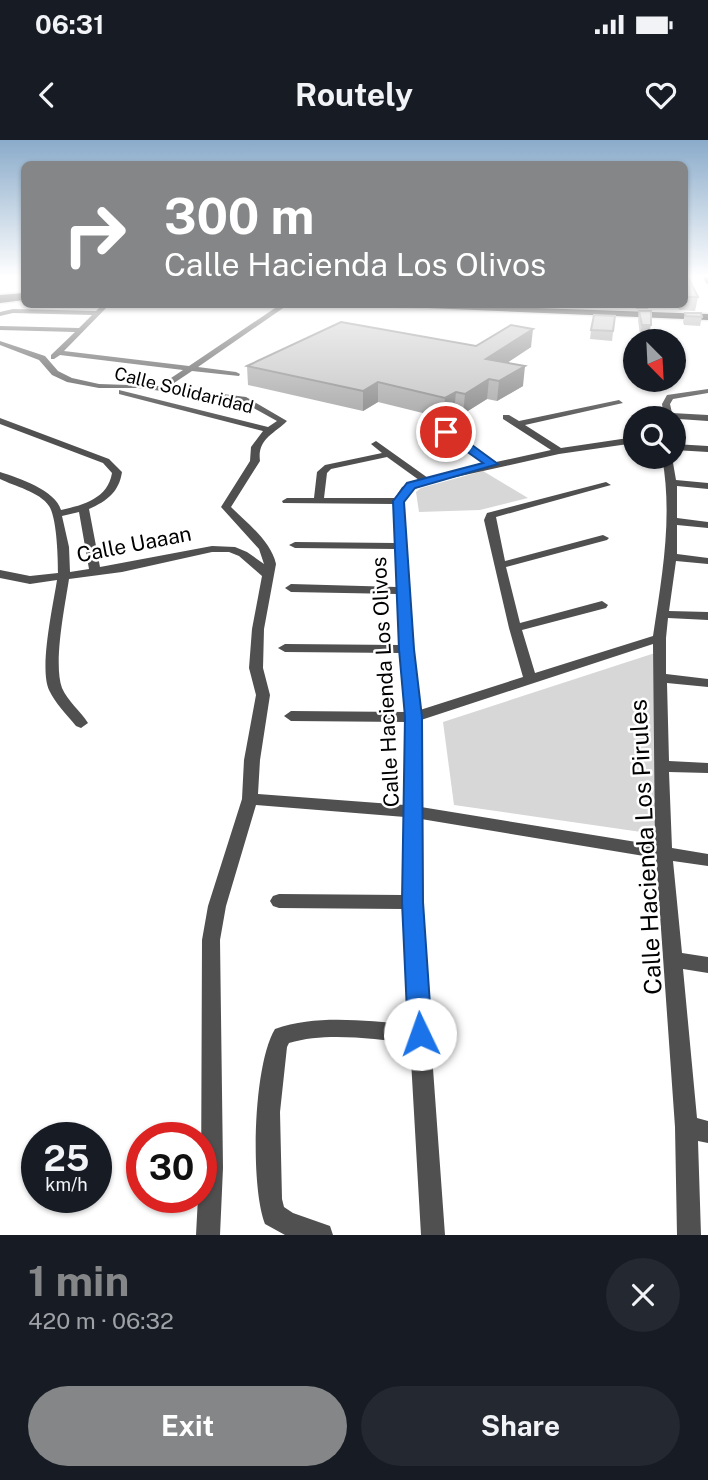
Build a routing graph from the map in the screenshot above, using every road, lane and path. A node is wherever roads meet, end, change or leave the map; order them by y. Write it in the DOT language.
graph roads {
  1 [pos="4,328"];
  2 [pos="249,328"];
  3 [pos="83,330"];
  4 [pos="0,343"];
  5 [pos="59,353"];
  6 [pos="48,362"];
  7 [pos="188,368"];
  8 [pos="236,374"];
  9 [pos="99,386"];
  10 [pos="160,389"];
  11 [pos="708,391"];
  12 [pos="619,403"];
  13 [pos="666,406"];
  14 [pos="506,416"];
  15 [pos="686,417"];
  16 [pos="708,418"];
  17 [pos="0,421"];
  18 [pos="518,424"];
  19 [pos="269,430"];
  20 [pos="446,432"];
  21 [pos="623,442"];
  22 [pos="376,444"];
  23 [pos="686,448"];
  24 [pos="708,450"];
  25 [pos="559,451"];
  26 [pos="388,454"];
  27 [pos="492,464"];
  28 [pos="669,469"];
  29 [pos="0,475"];
  30 [pos="426,481"];
  31 [pos="672,482"];
  32 [pos="606,485"];
  33 [pos="708,486"];
  34 [pos="287,501"];
  35 [pos="319,501"];
  36 [pos="398,501"];
  37 [pos="84,508"];
  38 [pos="57,514"];
  39 [pos="672,521"];
  40 [pos="708,525"];
  41 [pos="603,538"];
  42 [pos="295,545"];
  43 [pos="400,546"];
  44 [pos="671,557"];
  45 [pos="708,561"];
  46 [pos="501,565"];
  47 [pos="95,570"];
  48 [pos="0,574"];
  49 [pos="267,574"];
  50 [pos="65,576"];
  51 [pos="291,588"];
  52 [pos="403,591"];
  53 [pos="602,606"];
  54 [pos="663,614"];
  55 [pos="708,616"];
  56 [pos="515,628"];
  57 [pos="659,638"];
  58 [pos="285,648"];
  59 [pos="406,649"];
  60 [pos="530,678"];
  61 [pos="662,678"];
  62 [pos="708,683"];
  63 [pos="291,716"];
  64 [pos="414,717"];
  65 [pos="81,723"];
  66 [pos="661,766"];
  67 [pos="708,768"];
  68 [pos="250,799"];
  69 [pos="415,812"];
  70 [pos="664,853"];
  71 [pos="708,860"];
  72 [pos="279,901"];
  73 [pos="412,902"];
  74 [pos="673,960"];
  75 [pos="708,965"];
  76 [pos="420,1034"];
  77 [pos="685,1127"];
  78 [pos="708,1132"];
  79 [pos="208,1235"];
  80 [pos="321,1235"];
  81 [pos="433,1235"];
  82 [pos="689,1235"];
  1 -- 3 [label="street"];
  2 -- 7 [label="street"];
  3 -- 5 [label="street"];
  4 -- 6 [label="street"];
  5 -- 6 [label="street"];
  5 -- 7 [label="street"];
  6 -- 9 [label="street"];
  7 -- 8 [label="street"];
  7 -- 10 [label="street"];
  9 -- 10 [label="street"];
  9 -- 19 [label="street, Calle Solidaridad"];
  10 -- 19 [label="street"];
  11 -- 13 [label="street"];
  12 -- 18 [label="street"];
  14 -- 18 [label="street"];
  15 -- 16 [label="street"];
  17 -- 37 [label="street"];
  18 -- 25 [label="street"];
  19 -- 49 [label="street, Calle Solidaridad"];
  20 -- 27 [label="street"];
  21 -- 25 [label="street"];
  22 -- 26 [label="street"];
  23 -- 24 [label="street"];
  25 -- 27 [label="street"];
  26 -- 30 [label="street"];
  26 -- 35 [label="street"];
  27 -- 30 [label="street"];
  28 -- 31 [label="street, Calle Hacienda Los Pirules"];
  29 -- 38 [label="street"];
  30 -- 36 [label="street"];
  31 -- 33 [label="street"];
  31 -- 39 [label="street, Calle Hacienda Los Pirules"];
  32 -- 46 [label="street"];
  34 -- 35 [label="street"];
  35 -- 36 [label="street"];
  36 -- 43 [label="street, Calle Hacienda Los Olivos"];
  37 -- 38 [label="street"];
  37 -- 47 [label="street"];
  38 -- 50 [label="street"];
  39 -- 40 [label="street"];
  39 -- 44 [label="street, Calle Hacienda Los Pirules"];
  41 -- 46 [label="street"];
  42 -- 43 [label="street"];
  43 -- 52 [label="street, Calle Hacienda Los Olivos"];
  44 -- 45 [label="street"];
  44 -- 54 [label="street, Calle Hacienda Los Pirules"];
  46 -- 56 [label="street"];
  47 -- 49 [label="street, Calle Uaaan"];
  47 -- 50 [label="street, Calle Uaaan"];
  48 -- 50 [label="street, Calle Uaaan"];
  49 -- 68 [label="street"];
  50 -- 65 [label="street"];
  51 -- 52 [label="street"];
  52 -- 59 [label="street, Calle Hacienda Los Olivos"];
  53 -- 56 [label="street"];
  54 -- 55 [label="street"];
  54 -- 57 [label="street, Calle Hacienda Los Pirules"];
  56 -- 60 [label="street"];
  57 -- 60 [label="street"];
  57 -- 61 [label="street, Calle Hacienda Los Pirules"];
  58 -- 59 [label="street"];
  59 -- 64 [label="street, Calle Hacienda Los Olivos"];
  60 -- 64 [label="street"];
  61 -- 62 [label="street"];
  61 -- 66 [label="street, Calle Hacienda Los Pirules"];
  63 -- 64 [label="street"];
  64 -- 69 [label="street, Calle Hacienda Los Olivos"];
  66 -- 67 [label="street"];
  66 -- 70 [label="street, Calle Hacienda Los Pirules"];
  68 -- 69 [label="street"];
  68 -- 79 [label="street"];
  69 -- 70 [label="street"];
  69 -- 73 [label="street, Calle Hacienda Los Olivos"];
  70 -- 71 [label="street"];
  70 -- 74 [label="street, Calle Hacienda Los Pirules"];
  72 -- 73 [label="street"];
  73 -- 76 [label="street, Calle Hacienda Los Olivos"];
  74 -- 75 [label="street"];
  74 -- 77 [label="street, Calle Hacienda Los Pirules"];
  76 -- 80 [label="street"];
  76 -- 81 [label="street, Calle Hacienda Los Olivos"];
  77 -- 78 [label="street"];
  77 -- 82 [label="street, Calle Hacienda Los Pirules"];
}
